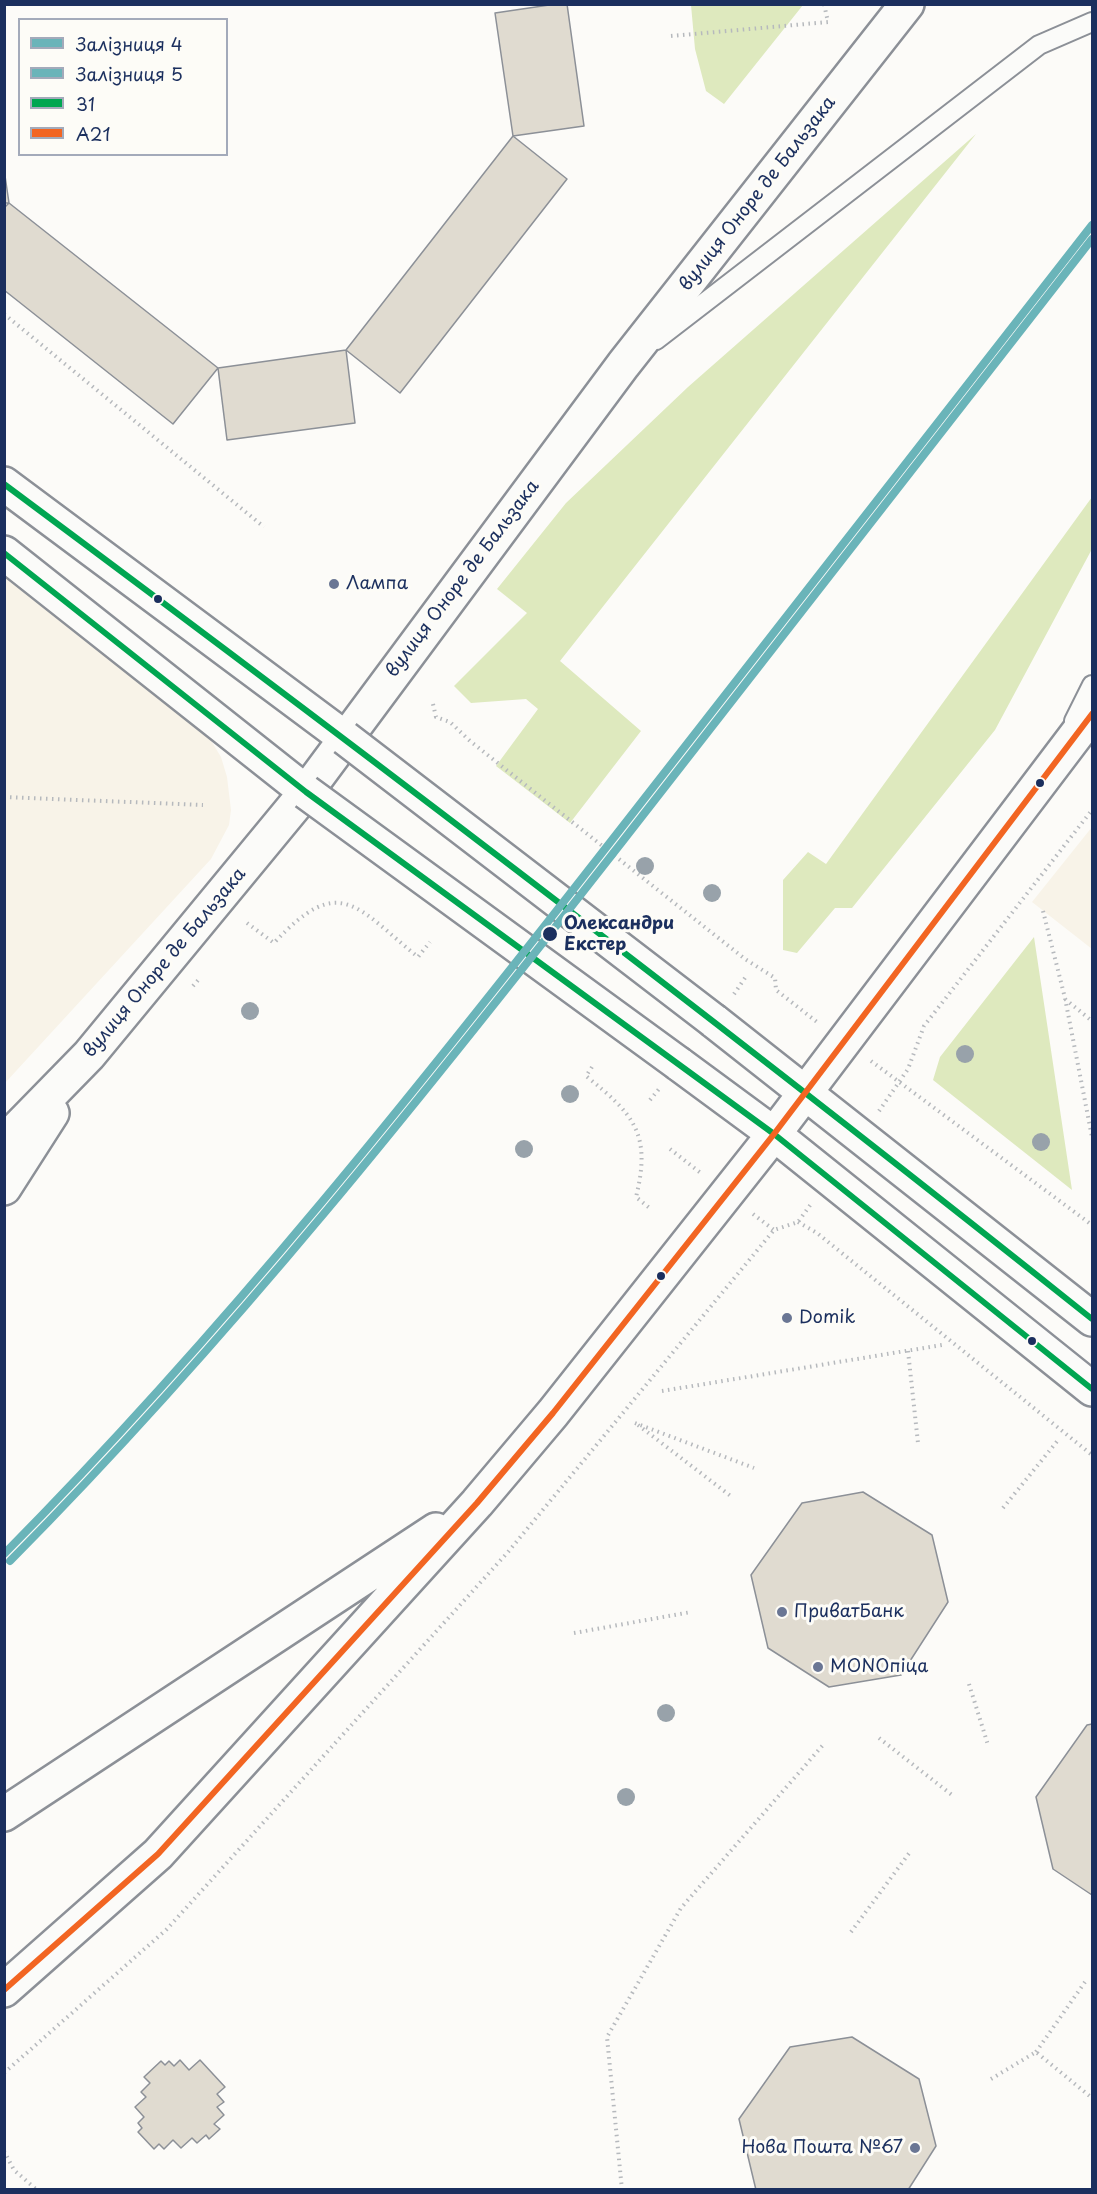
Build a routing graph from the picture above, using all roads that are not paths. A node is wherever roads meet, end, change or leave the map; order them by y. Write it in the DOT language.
graph roads {
  1 [pos="907,4"];
  2 [pos="1092,22"];
  3 [pos="623,365"];
  4 [pos="4,484"];
  5 [pos="4,554"];
  6 [pos="1092,685"];
  7 [pos="1092,714"];
  8 [pos="345,738"];
  9 [pos="1048,774"];
  10 [pos="306,792"];
  11 [pos="89,1055"];
  12 [pos="806,1091"];
  13 [pos="774,1134"];
  14 [pos="4,1142"];
  15 [pos="4,1188"];
  16 [pos="1092,1319"];
  17 [pos="1092,1389"];
  18 [pos="477,1503"];
  19 [pos="4,1814"];
  20 [pos="4,1990"];
  1 -- 3 [label="street, вулиця Оноре де Бальзака"];
  2 -- 3 [label="lane"];
  3 -- 8 [label="street, вулиця Оноре де Бальзака"];
  4 -- 8 [label="street"];
  5 -- 10 [label="street"];
  6 -- 9 [label="lane"];
  7 -- 9 [label="street"];
  8 -- 10 [label="street, вулиця Оноре де Бальзака"];
  8 -- 12 [label="street, bridge"];
  9 -- 12 [label="street"];
  10 -- 11 [label="street, вулиця Оноре де Бальзака"];
  10 -- 13 [label="street, bridge"];
  11 -- 14 [label="street, вулиця Оноре де Бальзака"];
  11 -- 15 [label="street"];
  12 -- 13 [label="street"];
  12 -- 16 [label="street"];
  13 -- 17 [label="street"];
  13 -- 18 [label="street"];
  18 -- 19 [label="street"];
  18 -- 20 [label="street"];
}
